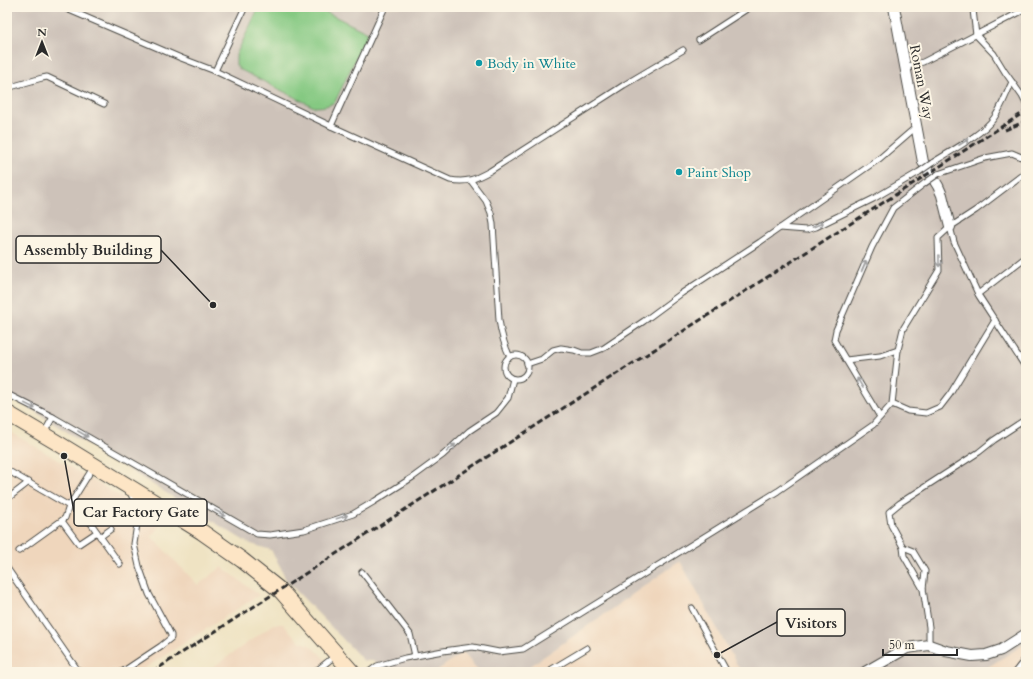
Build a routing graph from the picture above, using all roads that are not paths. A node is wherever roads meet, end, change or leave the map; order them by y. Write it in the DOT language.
graph roads {
  1 [pos="62,7"];
  2 [pos="245,7"];
  3 [pos="385,7"];
  4 [pos="750,7"];
  5 [pos="894,7"];
  6 [pos="971,7"];
  7 [pos="1026,9"];
  8 [pos="976,35"];
  9 [pos="699,40"];
  10 [pos="683,50"];
  11 [pos="905,67"];
  12 [pos="215,71"];
  13 [pos="1012,82"];
  14 [pos="7,88"];
  15 [pos="104,104"];
  16 [pos="1026,104"];
  17 [pos="331,126"];
  18 [pos="916,127"];
  19 [pos="1026,159"];
  20 [pos="927,163"];
  21 [pos="1026,172"];
  22 [pos="471,181"];
  23 [pos="780,228"];
  24 [pos="950,228"];
  25 [pos="1026,257"];
  26 [pos="978,294"];
  27 [pos="995,320"];
  28 [pos="898,350"];
  29 [pos="510,357"];
  30 [pos="846,360"];
  31 [pos="527,364"];
  32 [pos="1026,368"];
  33 [pos="513,379"];
  34 [pos="7,394"];
  35 [pos="892,404"];
  36 [pos="7,413"];
  37 [pos="880,417"];
  38 [pos="1026,419"];
  39 [pos="49,424"];
  40 [pos="94,465"];
  41 [pos="7,470"];
  42 [pos="29,482"];
  43 [pos="129,487"];
  44 [pos="7,499"];
  45 [pos="70,506"];
  46 [pos="102,508"];
  47 [pos="62,521"];
  48 [pos="111,530"];
  49 [pos="97,532"];
  50 [pos="100,537"];
  51 [pos="903,546"];
  52 [pos="19,551"];
  53 [pos="120,564"];
  54 [pos="7,568"];
  55 [pos="362,572"];
  56 [pos="923,589"];
  57 [pos="692,608"];
  58 [pos="1026,634"];
  59 [pos="929,645"];
  60 [pos="586,648"];
  61 [pos="337,655"];
  62 [pos="415,656"];
  63 [pos="1026,658"];
  64 [pos="79,672"];
  65 [pos="122,672"];
  66 [pos="316,672"];
  67 [pos="352,672"];
  68 [pos="369,672"];
  69 [pos="554,672"];
  70 [pos="727,672"];
  71 [pos="867,672"];
  72 [pos="1015,672"];
  1 -- 12 [label="lane"];
  2 -- 12 [label="lane"];
  3 -- 17 [label="lane"];
  4 -- 9 [label="lane"];
  5 -- 11 [label="street, Roman Way"];
  6 -- 8 [label="lane"];
  7 -- 8 [label="lane"];
  8 -- 11 [label="lane"];
  8 -- 13 [label="lane"];
  10 -- 22 [label="lane"];
  11 -- 18 [label="street, Roman Way"];
  12 -- 17 [label="lane"];
  13 -- 16 [label="lane"];
  20 -- 13 [label="lane, one-way"];
  14 -- 15 [label="lane"];
  17 -- 22 [label="lane"];
  18 -- 20 [label="street, Roman Way"];
  18 -- 23 [label="lane"];
  30 -- 19 [label="lane, one-way, bridge"];
  23 -- 20 [label="lane, one-way, bridge"];
  20 -- 24 [label="street"];
  21 -- 24 [label="lane"];
  22 -- 29 [label="lane"];
  23 -- 31 [label="lane"];
  24 -- 26 [label="lane"];
  24 -- 28 [label="lane, one-way"];
  25 -- 26 [label="lane"];
  26 -- 27 [label="lane"];
  27 -- 32 [label="lane"];
  27 -- 35 [label="lane"];
  28 -- 30 [label="lane"];
  28 -- 35 [label="lane"];
  29 -- 31 [label="lane"];
  29 -- 33 [label="lane"];
  37 -- 30 [label="lane, one-way"];
  31 -- 33 [label="lane"];
  39 -- 33 [label="lane, one-way"];
  34 -- 39 [label="lane, one-way"];
  35 -- 37 [label="lane"];
  36 -- 39 [label="main road"];
  37 -- 62 [label="lane"];
  38 -- 51 [label="lane"];
  39 -- 40 [label="main road"];
  40 -- 43 [label="main road"];
  40 -- 45 [label="lane"];
  41 -- 42 [label="lane"];
  42 -- 44 [label="lane"];
  42 -- 45 [label="lane"];
  43 -- 61 [label="main road"];
  43 -- 65 [label="lane"];
  45 -- 47 [label="lane"];
  46 -- 49 [label="lane"];
  47 -- 49 [label="lane"];
  47 -- 52 [label="lane"];
  48 -- 50 [label="lane"];
  49 -- 50 [label="lane"];
  50 -- 53 [label="lane"];
  51 -- 56 [label="lane"];
  51 -- 56 [label="lane"];
  54 -- 64 [label="lane"];
  55 -- 62 [label="lane"];
  56 -- 59 [label="lane"];
  57 -- 70 [label="lane"];
  58 -- 59 [label="street"];
  59 -- 71 [label="street"];
  60 -- 69 [label="lane"];
  61 -- 66 [label="lane"];
  61 -- 67 [label="main road"];
  62 -- 68 [label="lane"];
  63 -- 72 [label="lane"];
}
